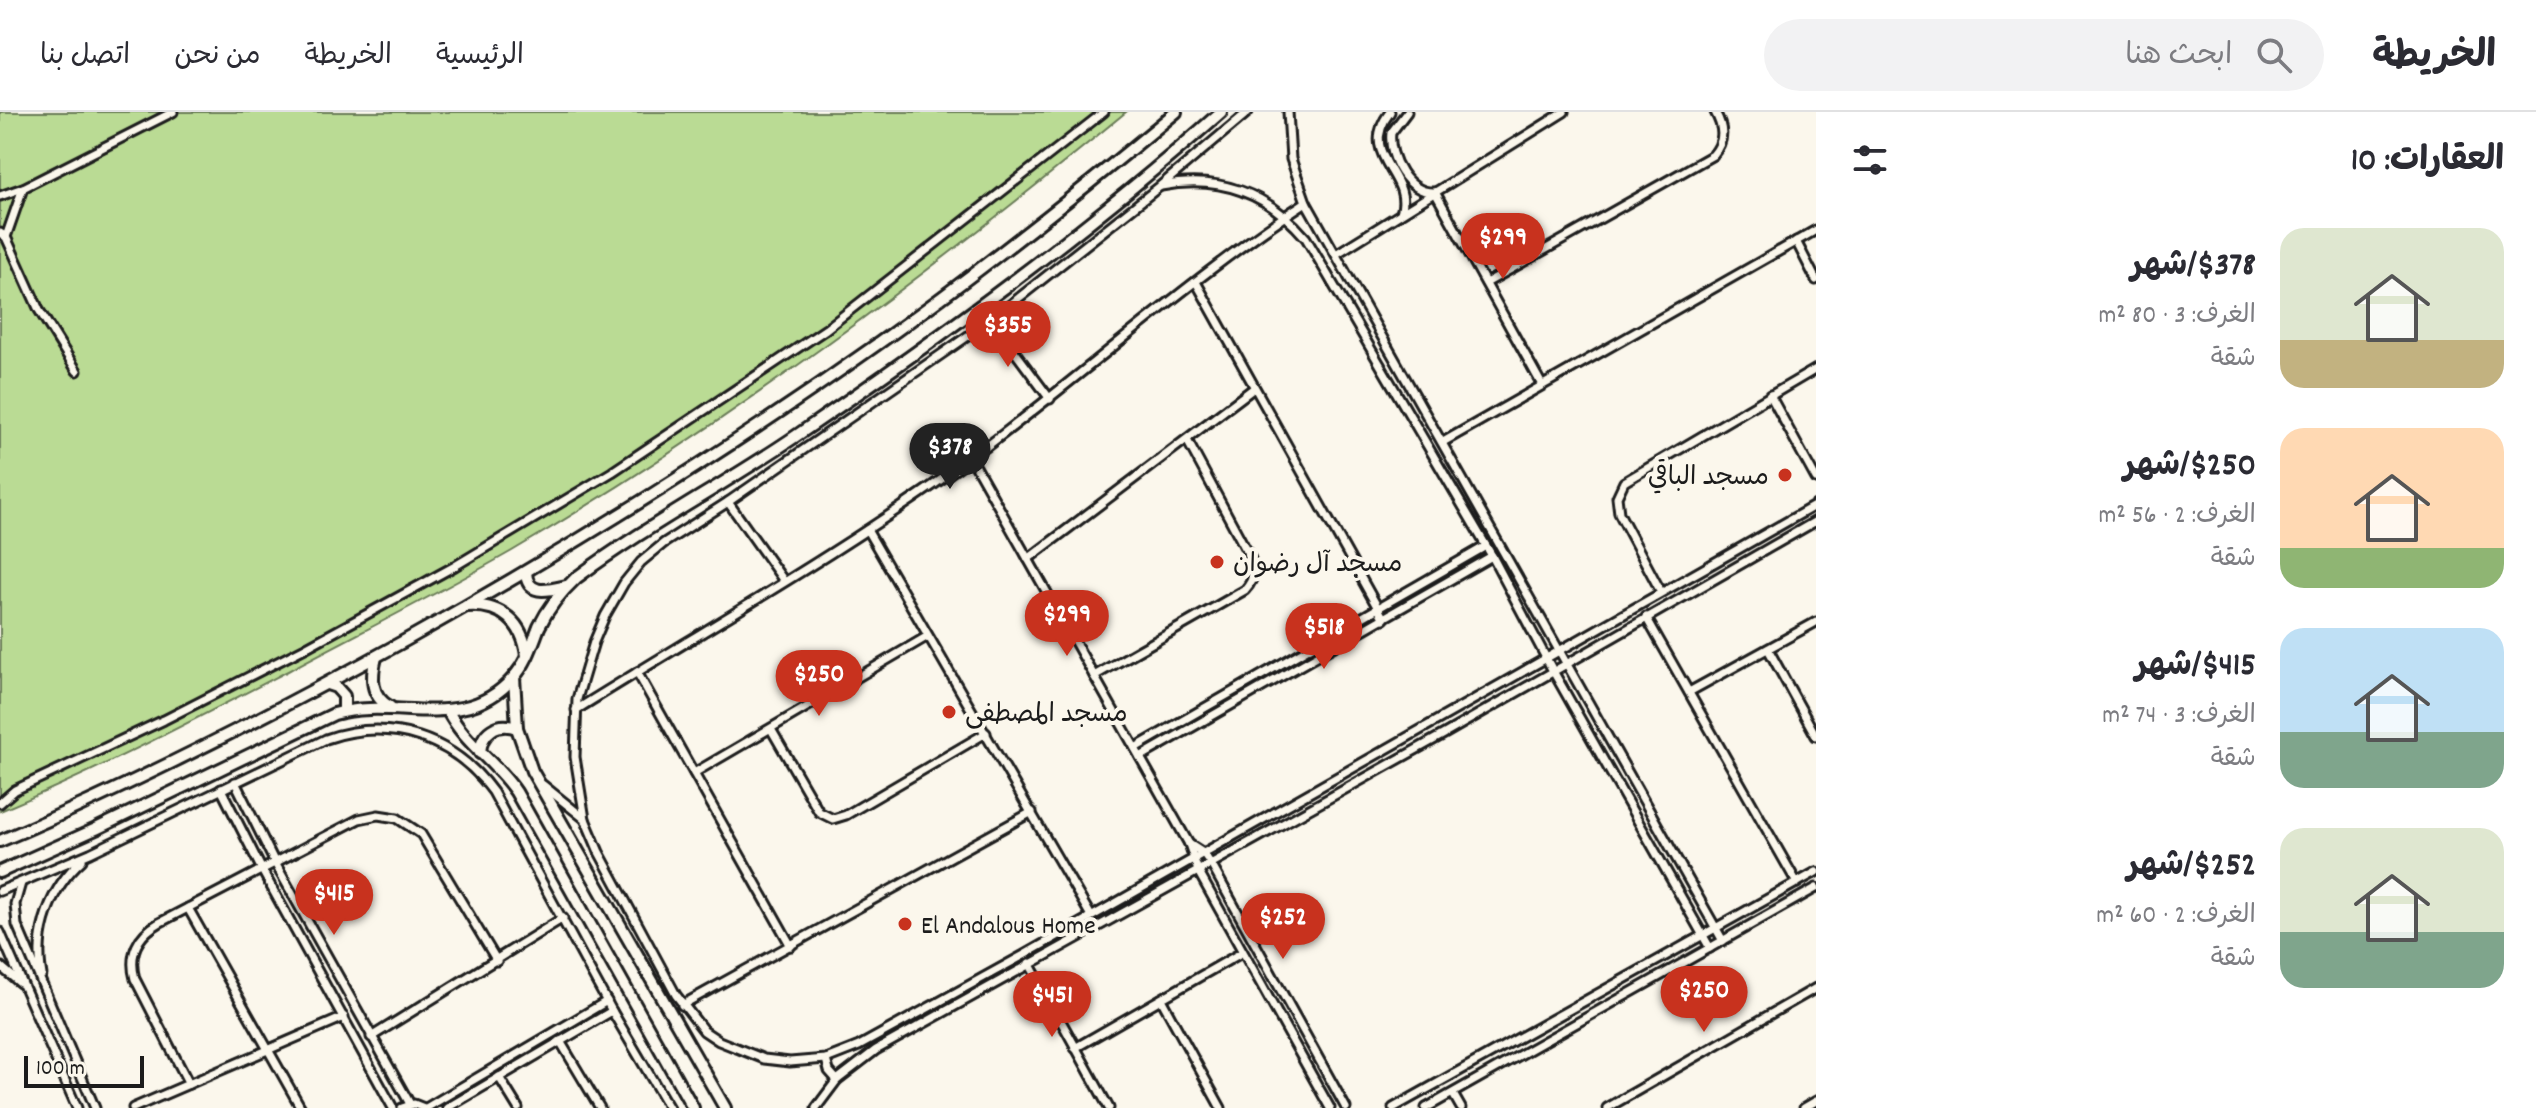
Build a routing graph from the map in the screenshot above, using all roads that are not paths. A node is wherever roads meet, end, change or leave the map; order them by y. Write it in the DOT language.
graph roads {
  1 [pos="173,112"];
  2 [pos="1104,112"];
  3 [pos="1176,112"];
  4 [pos="1221,112"];
  5 [pos="1248,112"];
  6 [pos="1288,112"];
  7 [pos="1390,112"];
  8 [pos="1407,112"];
  9 [pos="1564,112"];
  10 [pos="1715,112"];
  11 [pos="1159,187"];
  12 [pos="23,188"];
  13 [pos="1435,192"];
  14 [pos="0,196"];
  15 [pos="1306,202"];
  16 [pos="1401,214"];
  17 [pos="1285,216"];
  18 [pos="1816,230"];
  19 [pos="3,235"];
  20 [pos="1796,241"];
  21 [pos="1336,254"];
  22 [pos="1816,280"];
  23 [pos="1196,282"];
  24 [pos="1486,283"];
  25 [pos="991,320"];
  26 [pos="1816,369"];
  27 [pos="77,371"];
  28 [pos="1542,385"];
  29 [pos="1254,388"];
  30 [pos="1770,395"];
  31 [pos="1050,399"];
  32 [pos="1421,404"];
  33 [pos="1408,412"];
  34 [pos="1187,440"];
  35 [pos="1443,442"];
  36 [pos="971,458"];
  37 [pos="1816,479"];
  38 [pos="728,502"];
  39 [pos="1816,505"];
  40 [pos="1816,521"];
  41 [pos="867,530"];
  42 [pos="1486,546"];
  43 [pos="1492,556"];
  44 [pos="1028,559"];
  45 [pos="526,572"];
  46 [pos="784,581"];
  47 [pos="567,586"];
  48 [pos="1661,592"];
  49 [pos="466,606"];
  50 [pos="1379,609"];
  51 [pos="1646,617"];
  52 [pos="1384,619"];
  53 [pos="1816,622"];
  54 [pos="928,636"];
  55 [pos="1768,649"];
  56 [pos="1561,651"];
  57 [pos="376,657"];
  58 [pos="527,658"];
  59 [pos="1547,659"];
  60 [pos="1567,663"];
  61 [pos="1553,671"];
  62 [pos="637,672"];
  63 [pos="1094,676"];
  64 [pos="514,677"];
  65 [pos="327,684"];
  66 [pos="1689,692"];
  67 [pos="390,707"];
  68 [pos="576,710"];
  69 [pos="344,711"];
  70 [pos="448,711"];
  71 [pos="517,728"];
  72 [pos="771,729"];
  73 [pos="986,733"];
  74 [pos="1816,736"];
  75 [pos="1135,748"];
  76 [pos="480,753"];
  77 [pos="1140,757"];
  78 [pos="694,773"];
  79 [pos="538,781"];
  80 [pos="235,782"];
  81 [pos="221,789"];
  82 [pos="15,790"];
  83 [pos="0,791"];
  84 [pos="0,803"];
  85 [pos="1032,812"];
  86 [pos="585,819"];
  87 [pos="0,841"];
  88 [pos="1189,844"];
  89 [pos="90,853"];
  90 [pos="1203,853"];
  91 [pos="1192,859"];
  92 [pos="275,863"];
  93 [pos="1211,864"];
  94 [pos="262,870"];
  95 [pos="1198,871"];
  96 [pos="0,872"];
  97 [pos="1816,872"];
  98 [pos="21,883"];
  99 [pos="1797,883"];
  100 [pos="1816,888"];
  101 [pos="0,891"];
  102 [pos="188,908"];
  103 [pos="1091,916"];
  104 [pos="563,918"];
  105 [pos="17,925"];
  106 [pos="1716,928"];
  107 [pos="0,932"];
  108 [pos="1703,935"];
  109 [pos="1723,941"];
  110 [pos="791,946"];
  111 [pos="1710,948"];
  112 [pos="1241,953"];
  113 [pos="1024,955"];
  114 [pos="497,961"];
  115 [pos="1030,964"];
  116 [pos="0,966"];
  117 [pos="44,985"];
  118 [pos="25,988"];
  119 [pos="1816,988"];
  120 [pos="1161,999"];
  121 [pos="607,1001"];
  122 [pos="682,1005"];
  123 [pos="612,1011"];
  124 [pos="344,1017"];
  125 [pos="369,1033"];
  126 [pos="354,1036"];
  127 [pos="560,1041"];
  128 [pos="1075,1048"];
  129 [pos="269,1050"];
  130 [pos="826,1059"];
  131 [pos="499,1077"];
  132 [pos="837,1080"];
  133 [pos="189,1084"];
  134 [pos="1453,1094"];
  135 [pos="1816,1101"];
  136 [pos="406,1106"];
  137 [pos="77,1108"];
  138 [pos="95,1108"];
  139 [pos="133,1108"];
  140 [pos="301,1108"];
  141 [pos="393,1108"];
  142 [pos="425,1108"];
  143 [pos="447,1108"];
  144 [pos="518,1108"];
  145 [pos="600,1108"];
  146 [pos="669,1108"];
  147 [pos="693,1108"];
  148 [pos="725,1108"];
  149 [pos="816,1108"];
  150 [pos="1109,1108"];
  151 [pos="1221,1108"];
  152 [pos="1330,1108"];
  153 [pos="1346,1108"];
  154 [pos="1393,1108"];
  155 [pos="1426,1108"];
  156 [pos="1461,1108"];
  157 [pos="1607,1108"];
  158 [pos="1804,1108"];
  1 -- 12 [label="street"];
  2 -- 82 [label="street"];
  3 -- 45 [label="street"];
  4 -- 47 [label="street"];
  5 -- 11 [label="street"];
  6 -- 15 [label="street"];
  7 -- 16 [label="street"];
  8 -- 13 [label="street"];
  9 -- 13 [label="street"];
  10 -- 24 [label="street"];
  11 -- 17 [label="street"];
  11 -- 25 [label="street"];
  12 -- 14 [label="street"];
  12 -- 19 [label="street"];
  13 -- 16 [label="street"];
  13 -- 24 [label="street"];
  15 -- 17 [label="street"];
  15 -- 21 [label="street"];
  16 -- 21 [label="street"];
  17 -- 23 [label="street"];
  17 -- 33 [label="street"];
  18 -- 20 [label="street"];
  19 -- 27 [label="street"];
  20 -- 22 [label="street"];
  20 -- 28 [label="street"];
  21 -- 32 [label="street"];
  23 -- 29 [label="street"];
  23 -- 31 [label="street"];
  24 -- 28 [label="street"];
  25 -- 31 [label="street"];
  25 -- 38 [label="street"];
  26 -- 30 [label="street"];
  28 -- 35 [label="street"];
  29 -- 34 [label="street"];
  29 -- 50 [label="street"];
  30 -- 37 [label="street"];
  30 -- 48 [label="street"];
  31 -- 36 [label="street"];
  32 -- 33 [label="street"];
  32 -- 35 [label="street"];
  33 -- 42 [label="street"];
  34 -- 44 [label="street"];
  34 -- 63 [label="street"];
  35 -- 56 [label="street"];
  36 -- 41 [label="street"];
  36 -- 44 [label="street"];
  38 -- 46 [label="street"];
  38 -- 68 [label="street"];
  39 -- 48 [label="street"];
  40 -- 51 [label="street"];
  41 -- 46 [label="street"];
  41 -- 54 [label="street"];
  42 -- 43 [label="street"];
  42 -- 50 [label="street"];
  43 -- 52 [label="street"];
  43 -- 59 [label="street"];
  44 -- 63 [label="street"];
  45 -- 47 [label="street"];
  45 -- 49 [label="street"];
  46 -- 62 [label="street"];
  47 -- 58 [label="street"];
  48 -- 56 [label="street"];
  49 -- 57 [label="street"];
  49 -- 58 [label="street"];
  50 -- 52 [label="street"];
  50 -- 75 [label="street"];
  51 -- 60 [label="street"];
  51 -- 66 [label="street"];
  52 -- 77 [label="street"];
  53 -- 55 [label="street"];
  54 -- 72 [label="street"];
  54 -- 73 [label="street"];
  55 -- 66 [label="street"];
  55 -- 74 [label="street"];
  56 -- 59 [label="street"];
  56 -- 60 [label="street"];
  57 -- 65 [label="street"];
  57 -- 67 [label="street"];
  58 -- 64 [label="street"];
  59 -- 61 [label="street"];
  59 -- 90 [label="street"];
  60 -- 61 [label="street"];
  60 -- 106 [label="street"];
  61 -- 93 [label="street"];
  61 -- 108 [label="street"];
  62 -- 68 [label="street"];
  62 -- 78 [label="street"];
  63 -- 75 [label="street"];
  64 -- 70 [label="street"];
  64 -- 71 [label="street"];
  65 -- 69 [label="street"];
  65 -- 87 [label="street"];
  66 -- 99 [label="street"];
  67 -- 69 [label="street"];
  67 -- 70 [label="street"];
  68 -- 86 [label="street"];
  69 -- 96 [label="street"];
  70 -- 76 [label="street"];
  71 -- 76 [label="street"];
  71 -- 79 [label="street"];
  72 -- 73 [label="street"];
  72 -- 78 [label="street"];
  73 -- 85 [label="street"];
  75 -- 77 [label="street"];
  76 -- 147 [label="street"];
  77 -- 88 [label="street"];
  78 -- 110 [label="street"];
  79 -- 86 [label="street"];
  79 -- 148 [label="street"];
  80 -- 81 [label="street"];
  80 -- 92 [label="street"];
  80 -- 104 [label="street"];
  81 -- 89 [label="street"];
  81 -- 94 [label="street"];
  82 -- 83 [label="street"];
  82 -- 84 [label="street"];
  85 -- 103 [label="street"];
  85 -- 110 [label="street"];
  86 -- 122 [label="street"];
  88 -- 90 [label="street"];
  88 -- 91 [label="street"];
  89 -- 98 [label="street"];
  89 -- 117 [label="street"];
  90 -- 91 [label="street"];
  90 -- 93 [label="street"];
  91 -- 95 [label="street"];
  91 -- 103 [label="street"];
  92 -- 94 [label="street"];
  92 -- 114 [label="street"];
  92 -- 125 [label="street"];
  93 -- 95 [label="street"];
  93 -- 153 [label="street"];
  94 -- 102 [label="street"];
  94 -- 124 [label="street"];
  95 -- 112 [label="street"];
  95 -- 115 [label="street"];
  97 -- 99 [label="street"];
  98 -- 101 [label="street"];
  98 -- 105 [label="street"];
  99 -- 106 [label="street"];
  100 -- 109 [label="street"];
  102 -- 129 [label="street"];
  102 -- 133 [label="street"];
  103 -- 113 [label="street"];
  104 -- 114 [label="street"];
  104 -- 121 [label="street"];
  105 -- 107 [label="street"];
  105 -- 117 [label="street"];
  106 -- 108 [label="street"];
  106 -- 109 [label="street"];
  107 -- 118 [label="street"];
  108 -- 111 [label="street"];
  108 -- 154 [label="street"];
  109 -- 111 [label="street"];
  110 -- 122 [label="street"];
  111 -- 134 [label="street"];
  112 -- 120 [label="street"];
  112 -- 152 [label="street"];
  113 -- 115 [label="street"];
  113 -- 130 [label="street"];
  114 -- 125 [label="street"];
  115 -- 128 [label="street"];
  115 -- 132 [label="street"];
  116 -- 118 [label="street"];
  117 -- 138 [label="street"];
  118 -- 137 [label="street"];
  119 -- 157 [label="street"];
  120 -- 128 [label="street"];
  120 -- 151 [label="street"];
  121 -- 123 [label="street"];
  121 -- 142 [label="street"];
  122 -- 130 [label="street"];
  123 -- 127 [label="street"];
  123 -- 146 [label="street"];
  124 -- 126 [label="street"];
  124 -- 129 [label="street"];
  125 -- 126 [label="street"];
  125 -- 136 [label="street"];
  126 -- 141 [label="street"];
  127 -- 131 [label="street"];
  127 -- 145 [label="street"];
  128 -- 150 [label="street"];
  129 -- 133 [label="street"];
  129 -- 140 [label="street"];
  130 -- 132 [label="street"];
  131 -- 143 [label="street"];
  131 -- 144 [label="street"];
  132 -- 149 [label="street"];
  133 -- 139 [label="street"];
  134 -- 155 [label="street"];
  134 -- 156 [label="street"];
  135 -- 158 [label="street"];
  136 -- 142 [label="street"];
}
